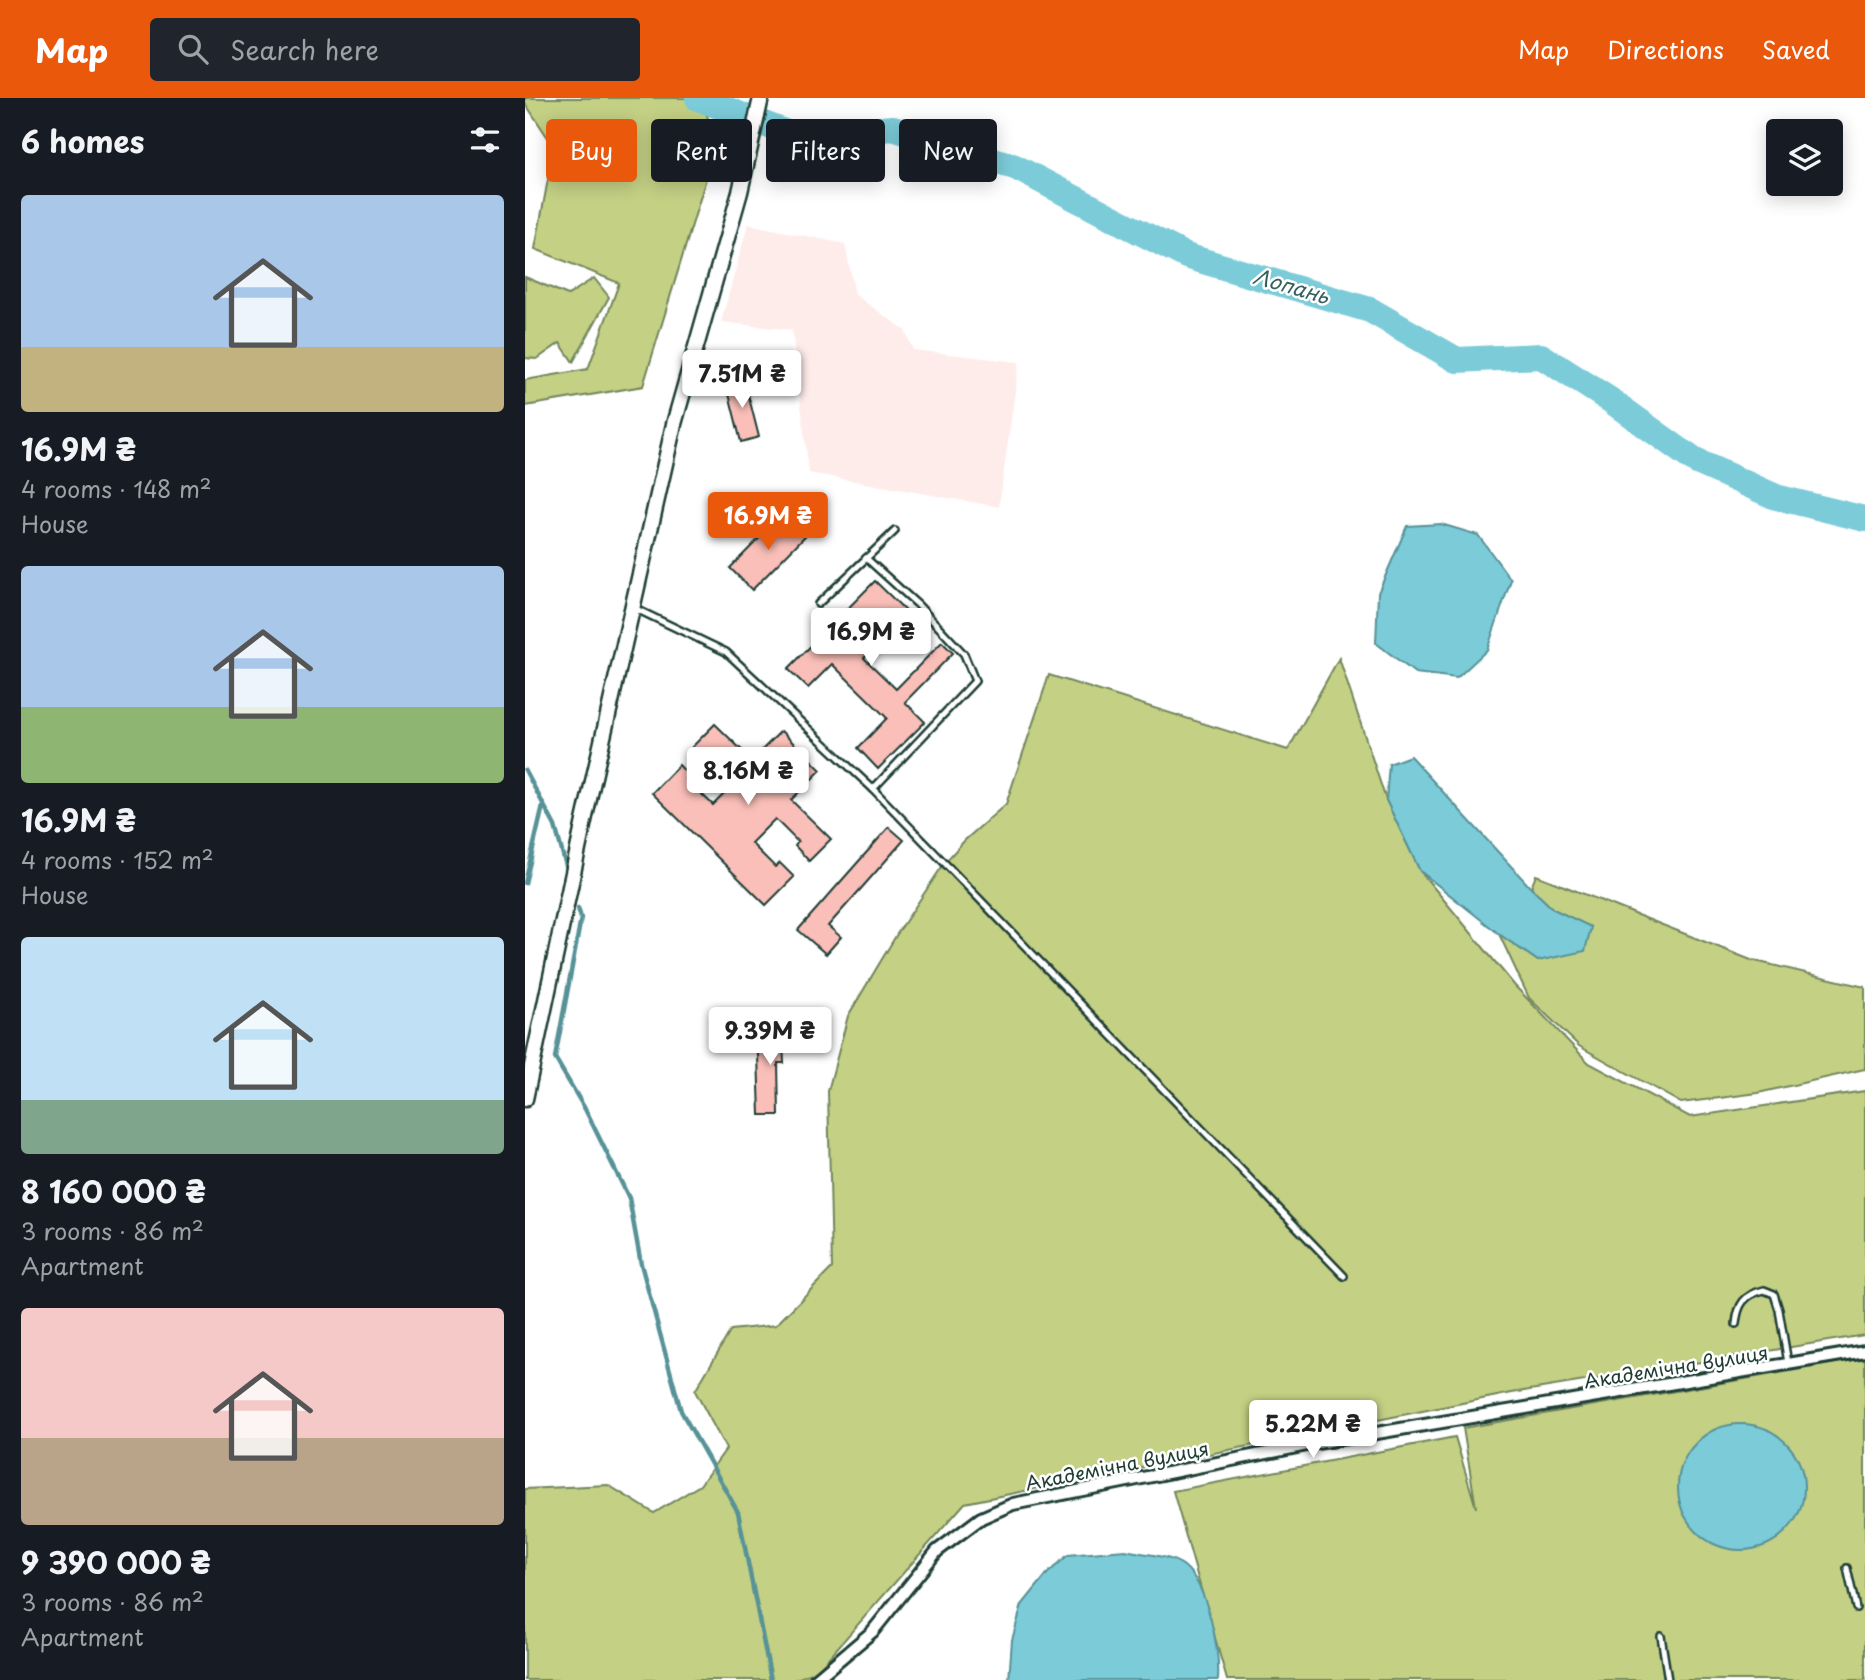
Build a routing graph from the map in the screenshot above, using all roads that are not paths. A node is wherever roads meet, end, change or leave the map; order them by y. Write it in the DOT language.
graph roads {
  1 [pos="761,98"];
  2 [pos="895,531"];
  3 [pos="866,558"];
  4 [pos="818,604"];
  5 [pos="634,608"];
  6 [pos="873,789"];
  7 [pos="525,1099"];
  8 [pos="1344,1276"];
  9 [pos="1736,1324"];
  10 [pos="1865,1351"];
  11 [pos="1788,1366"];
  12 [pos="1847,1568"];
  13 [pos="1856,1608"];
  14 [pos="1661,1636"];
  15 [pos="815,1680"];
  16 [pos="1668,1680"];
  1 -- 5 [label="street"];
  2 -- 3 [label="lane"];
  3 -- 4 [label="lane"];
  3 -- 6 [label="lane"];
  5 -- 6 [label="lane"];
  5 -- 7 [label="street"];
  6 -- 8 [label="lane"];
  9 -- 11 [label="lane"];
  10 -- 11 [label="street, Академічна вулиця"];
  11 -- 15 [label="street, Академічна вулиця"];
  12 -- 13 [label="lane"];
  14 -- 16 [label="lane"];
}
